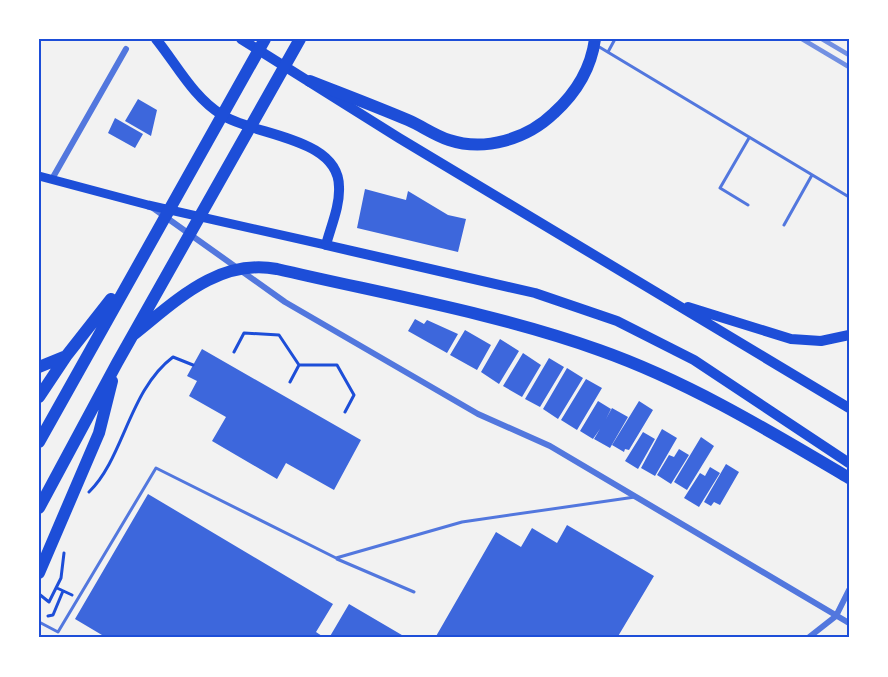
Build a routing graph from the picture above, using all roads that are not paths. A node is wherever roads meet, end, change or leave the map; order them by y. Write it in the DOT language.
graph roads {
  1 [pos="156,39"];
  2 [pos="241,39"];
  3 [pos="265,39"];
  4 [pos="300,39"];
  5 [pos="587,39"];
  6 [pos="595,39"];
  7 [pos="615,39"];
  8 [pos="126,49"];
  9 [pos="608,52"];
  10 [pos="310,81"];
  11 [pos="749,137"];
  12 [pos="813,175"];
  13 [pos="39,176"];
  14 [pos="52,179"];
  15 [pos="849,197"];
  16 [pos="148,205"];
  17 [pos="748,205"];
  18 [pos="784,225"];
  19 [pos="326,245"];
  20 [pos="135,270"];
  21 [pos="674,302"];
  22 [pos="133,335"];
  23 [pos="849,335"];
  24 [pos="67,355"];
  25 [pos="117,363"];
  26 [pos="39,367"];
  27 [pos="39,397"];
  28 [pos="849,408"];
  29 [pos="813,436"];
  30 [pos="39,442"];
  31 [pos="849,455"];
  32 [pos="849,463"];
  33 [pos="849,478"];
  34 [pos="637,497"];
  35 [pos="39,508"];
  36 [pos="336,558"];
  37 [pos="39,573"];
  38 [pos="849,590"];
  39 [pos="414,592"];
  40 [pos="836,616"];
  41 [pos="39,620"];
  42 [pos="849,623"];
  43 [pos="808,638"];
  1 -- 19 [label="main road"];
  2 -- 10 [label="main road"];
  3 -- 20 [label="highway"];
  4 -- 22 [label="highway"];
  5 -- 9 [label="lane"];
  6 -- 10 [label="highway"];
  7 -- 9 [label="lane"];
  8 -- 14 [label="street"];
  9 -- 11 [label="lane"];
  10 -- 21 [label="main road"];
  11 -- 12 [label="lane"];
  11 -- 17 [label="lane"];
  12 -- 15 [label="lane"];
  12 -- 18 [label="lane"];
  13 -- 14 [label="main road"];
  14 -- 16 [label="main road"];
  16 -- 19 [label="main road"];
  16 -- 34 [label="street"];
  19 -- 29 [label="main road"];
  20 -- 24 [label="highway"];
  20 -- 30 [label="highway"];
  21 -- 23 [label="main road"];
  21 -- 28 [label="main road"];
  22 -- 25 [label="highway"];
  22 -- 33 [label="highway"];
  24 -- 26 [label="highway"];
  24 -- 27 [label="highway"];
  25 -- 35 [label="highway"];
  25 -- 37 [label="highway"];
  29 -- 31 [label="main road"];
  29 -- 32 [label="main road"];
  34 -- 36 [label="lane"];
  34 -- 40 [label="street"];
  36 -- 39 [label="lane"];
  36 -- 41 [label="lane"];
  38 -- 40 [label="street"];
  40 -- 42 [label="street"];
  40 -- 43 [label="street"];
}
